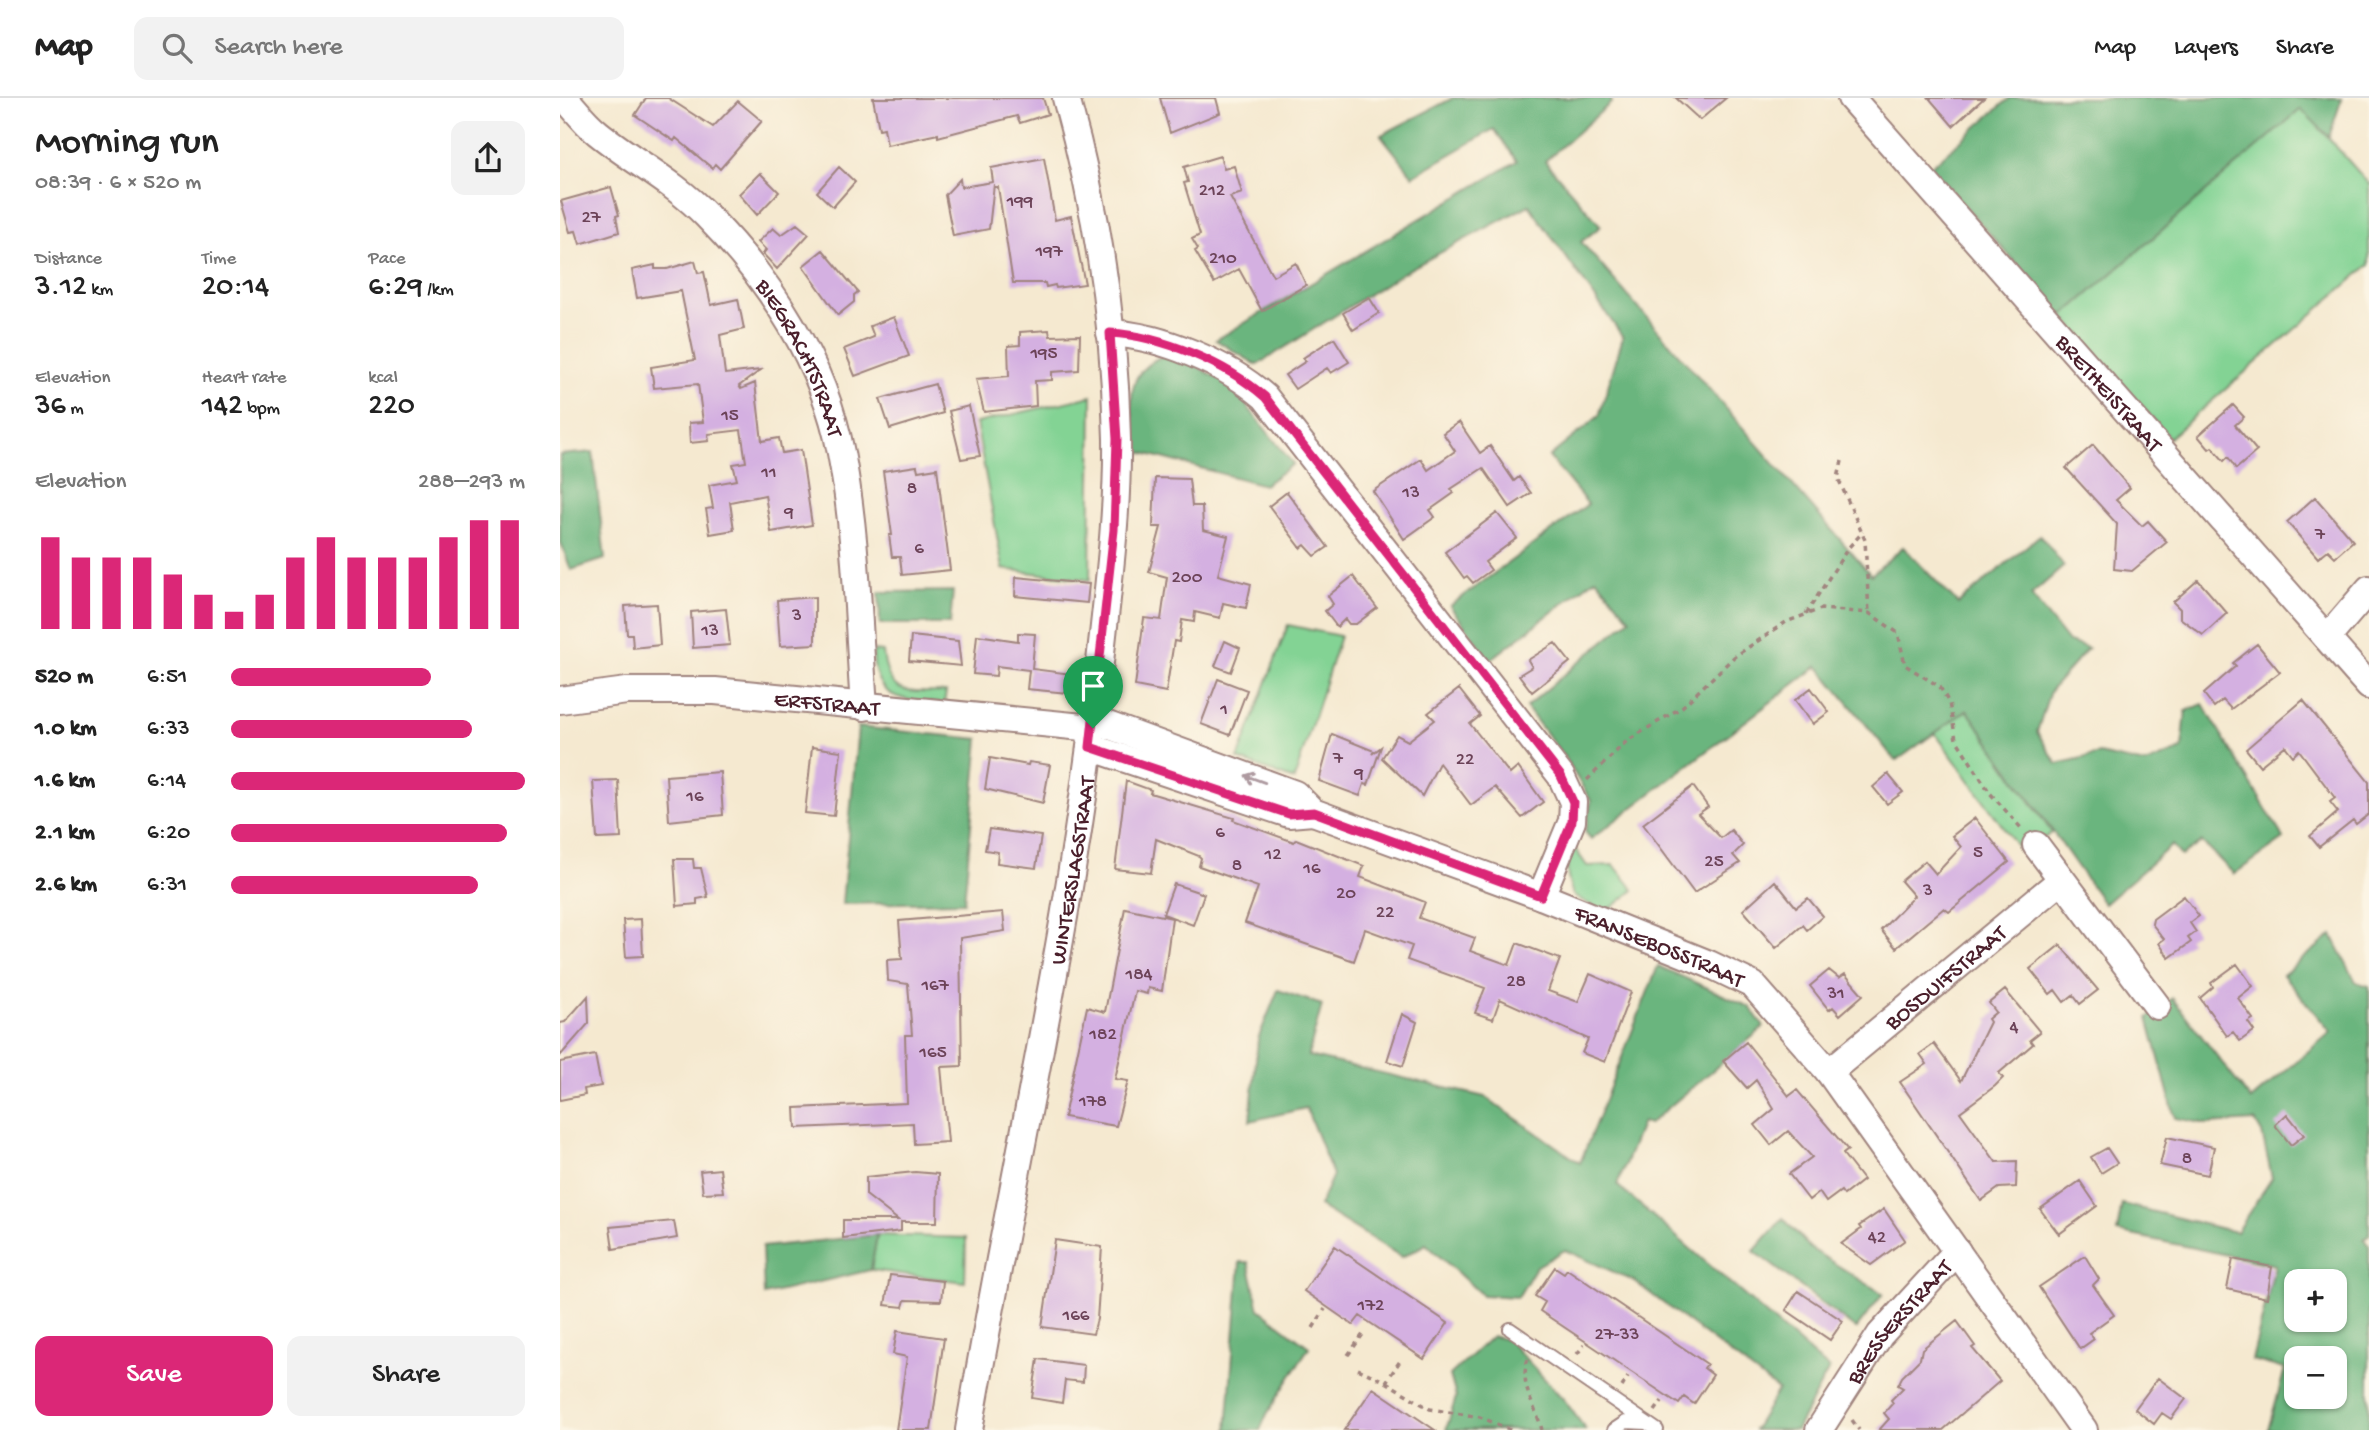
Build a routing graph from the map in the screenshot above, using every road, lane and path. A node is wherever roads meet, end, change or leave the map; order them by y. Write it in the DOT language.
graph roads {
  1 [pos="565,98"];
  2 [pos="1066,98"];
  3 [pos="1851,98"];
  4 [pos="1110,333"];
  5 [pos="1842,461"];
  6 [pos="1863,532"];
  7 [pos="2369,589"];
  8 [pos="1869,613"];
  9 [pos="1804,615"];
  10 [pos="2327,638"];
  11 [pos="2369,686"];
  12 [pos="560,700"];
  13 [pos="864,707"];
  14 [pos="1092,732"];
  15 [pos="1578,789"];
  16 [pos="1314,812"];
  17 [pos="2036,845"];
  18 [pos="2060,880"];
  19 [pos="1541,896"];
  20 [pos="2157,1006"];
  21 [pos="1829,1072"];
  22 [pos="1957,1251"];
  23 [pos="1325,1309"];
  24 [pos="1313,1328"];
  25 [pos="1510,1329"];
  26 [pos="1364,1333"];
  27 [pos="1533,1345"];
  28 [pos="1348,1355"];
  29 [pos="1402,1358"];
  30 [pos="1357,1369"];
  31 [pos="1386,1382"];
  32 [pos="1652,1426"];
  33 [pos="969,1430"];
  34 [pos="1511,1430"];
  35 [pos="1542,1430"];
  36 [pos="1614,1430"];
  37 [pos="1819,1430"];
  38 [pos="2084,1430"];
  1 -- 13 [label="street, BIEGRACHTSTRAAT"];
  2 -- 4 [label="street, WINTERSLAGSTRAAT"];
  3 -- 10 [label="street, BRETHEISTRAAT"];
  4 -- 14 [label="street, WINTERSLAGSTRAAT"];
  4 -- 19 [label="street"];
  5 -- 6 [label="path"];
  6 -- 8 [label="path"];
  6 -- 9 [label="path"];
  7 -- 10 [label="street"];
  8 -- 9 [label="path"];
  8 -- 17 [label="path"];
  9 -- 15 [label="path"];
  10 -- 11 [label="street, BRETHEISTRAAT"];
  12 -- 13 [label="street, ERFSTRAAT"];
  13 -- 14 [label="street, ERFSTRAAT"];
  14 -- 16 [label="street, ERFSTRAAT"];
  14 -- 33 [label="street, WINTERSLAGSTRAAT"];
  16 -- 19 [label="street, FRANSEBOSSTRAAT"];
  17 -- 18 [label="street"];
  18 -- 20 [label="street"];
  18 -- 21 [label="street, BOSDUIFSTRAAT"];
  19 -- 21 [label="street, FRANSEBOSSTRAAT"];
  21 -- 22 [label="street, FRANSEBOSSTRAAT"];
  22 -- 37 [label="street, BRESSERSTRAAT"];
  22 -- 38 [label="street, FRANSEBOSSTRAAT"];
  23 -- 24 [label="path"];
  25 -- 27 [label="lane"];
  26 -- 28 [label="path"];
  27 -- 32 [label="lane"];
  27 -- 35 [label="path"];
  29 -- 31 [label="path"];
  30 -- 31 [label="path"];
  31 -- 34 [label="path"];
  32 -- 36 [label="lane"];
}
